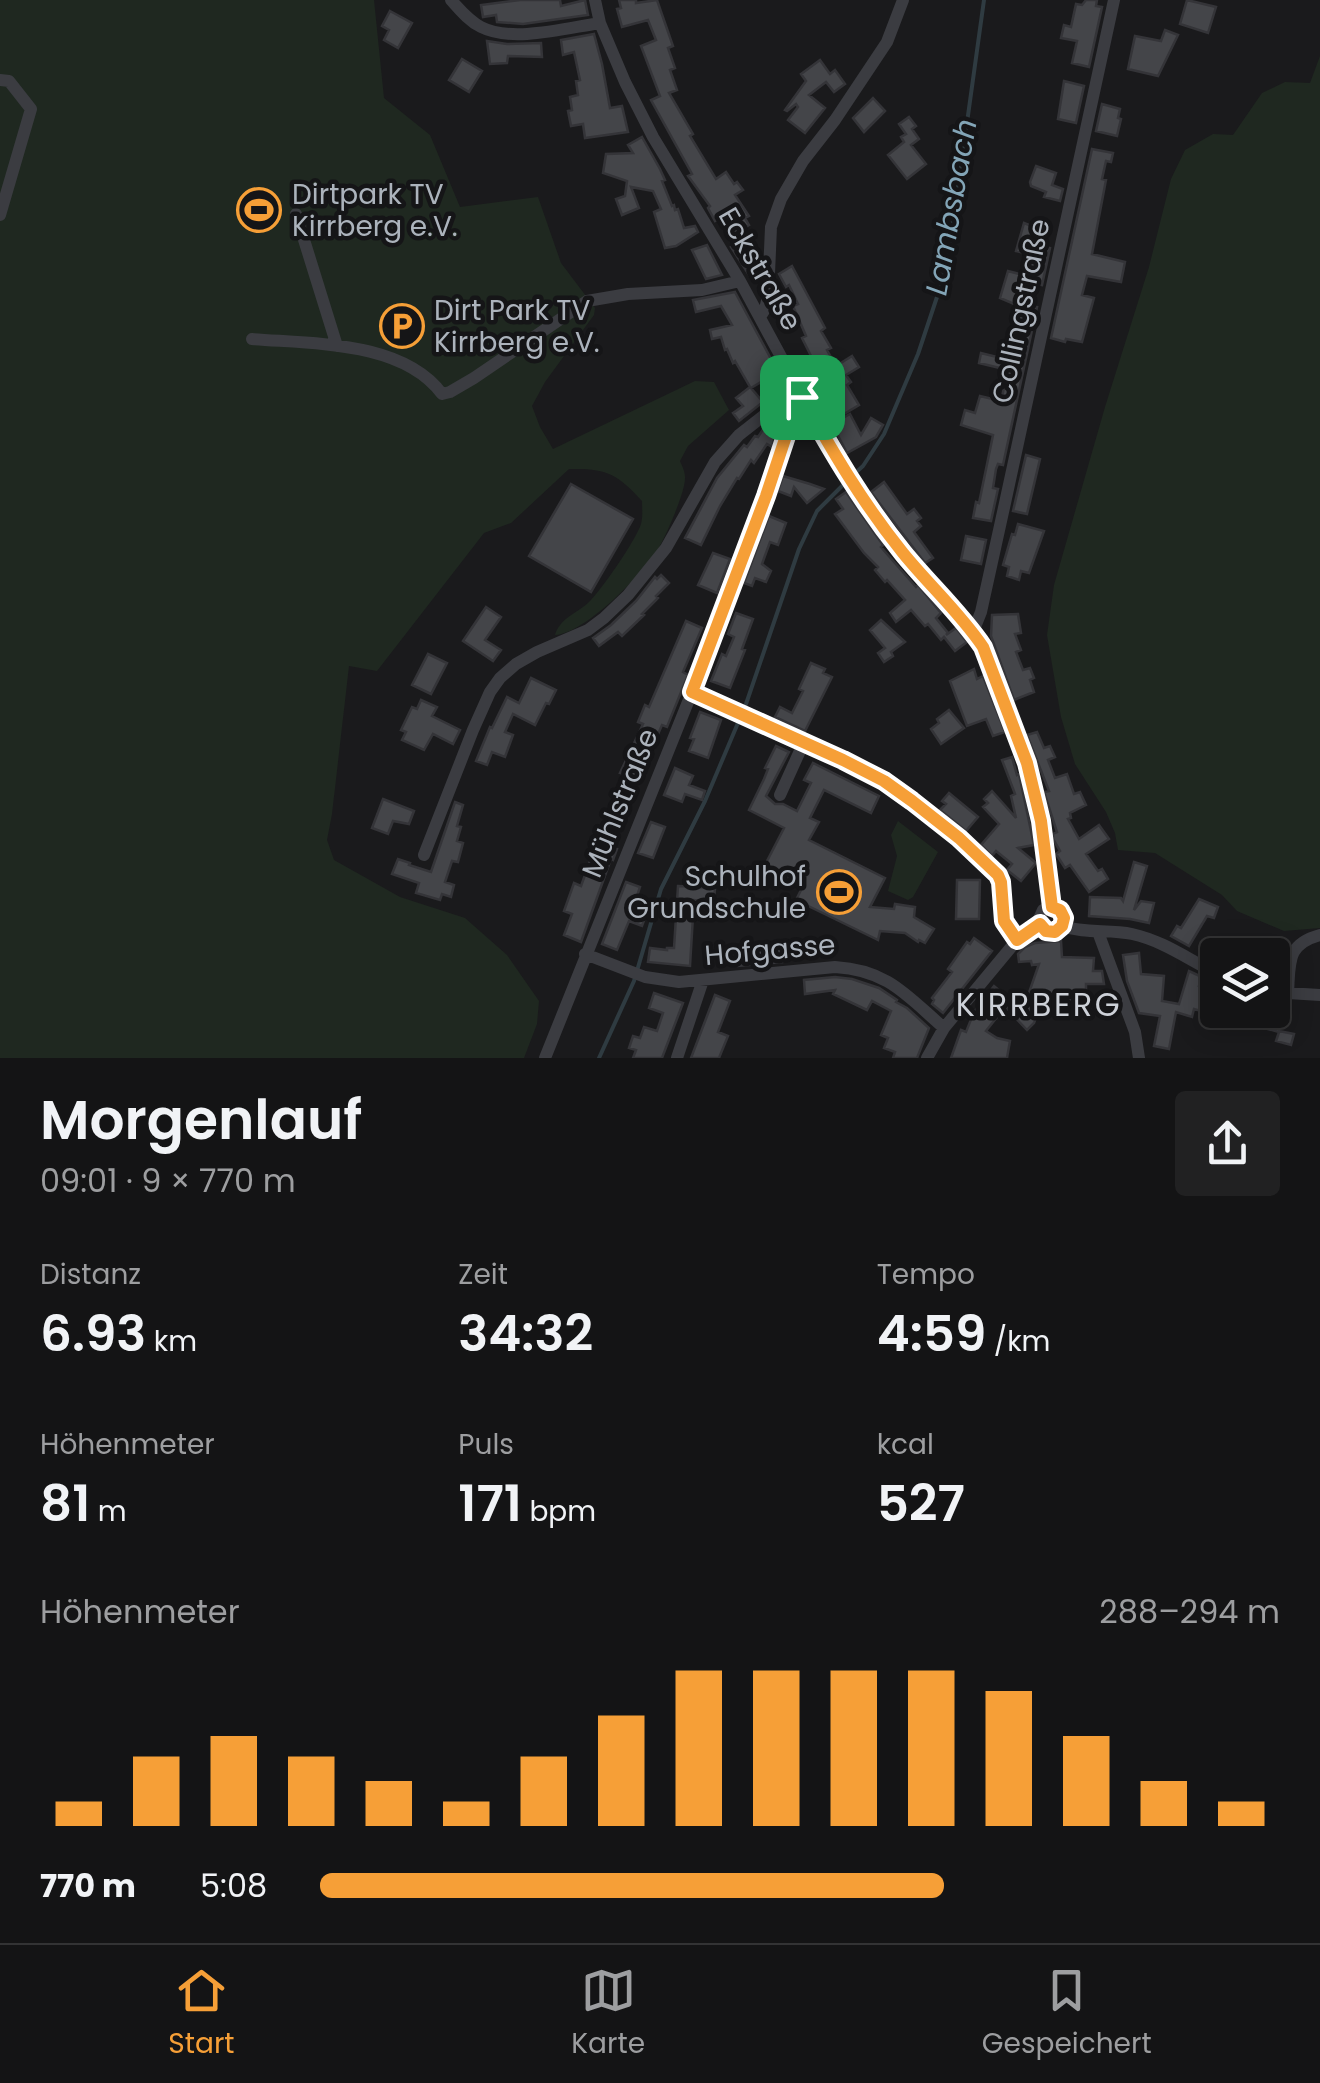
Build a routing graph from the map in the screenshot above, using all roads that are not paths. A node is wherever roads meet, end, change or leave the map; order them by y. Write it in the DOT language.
graph roads {
  1 [pos="451,0"];
  2 [pos="595,0"];
  3 [pos="903,0"];
  4 [pos="1114,0"];
  5 [pos="600,23"];
  6 [pos="0,80"];
  7 [pos="296,214"];
  8 [pos="0,215"];
  9 [pos="740,281"];
  10 [pos="760,317"];
  11 [pos="252,339"];
  12 [pos="337,346"];
  13 [pos="802,397"];
  14 [pos="973,632"];
  15 [pos="692,692"];
  16 [pos="804,742"];
  17 [pos="780,795"];
  18 [pos="424,855"];
  19 [pos="1052,907"];
  20 [pos="1040,924"];
  21 [pos="1062,926"];
  22 [pos="1098,932"];
  23 [pos="1320,935"];
  24 [pos="1017,940"];
  25 [pos="586,954"];
  26 [pos="1290,957"];
  27 [pos="1200,965"];
  28 [pos="703,980"];
  29 [pos="1290,993"];
  30 [pos="1320,996"];
  31 [pos="944,1028"];
  32 [pos="545,1058"];
  33 [pos="676,1058"];
  34 [pos="927,1058"];
  35 [pos="1140,1058"];
  1 -- 5 [label="street"];
  2 -- 5 [label="street, Eckstraße"];
  3 -- 10 [label="street"];
  4 -- 14 [label="street, Collingstraße"];
  5 -- 9 [label="street, Eckstraße"];
  6 -- 8 [label="street"];
  7 -- 12 [label="street"];
  9 -- 10 [label="street, Eckstraße"];
  9 -- 12 [label="street"];
  10 -- 13 [label="street, Eckstraße"];
  11 -- 12 [label="street"];
  13 -- 14 [label="street, Eckstraße"];
  13 -- 15 [label="street, Mühlstraße"];
  13 -- 18 [label="street"];
  14 -- 19 [label="street, Eckstraße"];
  15 -- 16 [label="street"];
  15 -- 25 [label="street, Mühlstraße"];
  16 -- 17 [label="street"];
  16 -- 24 [label="street"];
  19 -- 20 [label="street"];
  19 -- 21 [label="street"];
  20 -- 21 [label="street"];
  20 -- 24 [label="street"];
  21 -- 22 [label="street"];
  22 -- 27 [label="street"];
  22 -- 35 [label="street"];
  23 -- 26 [label="street"];
  24 -- 31 [label="street"];
  25 -- 28 [label="street, Hofgasse"];
  25 -- 32 [label="street, Mühlstraße"];
  28 -- 31 [label="street, Hofgasse"];
  28 -- 33 [label="street"];
  29 -- 30 [label="street"];
  31 -- 34 [label="street"];
}
